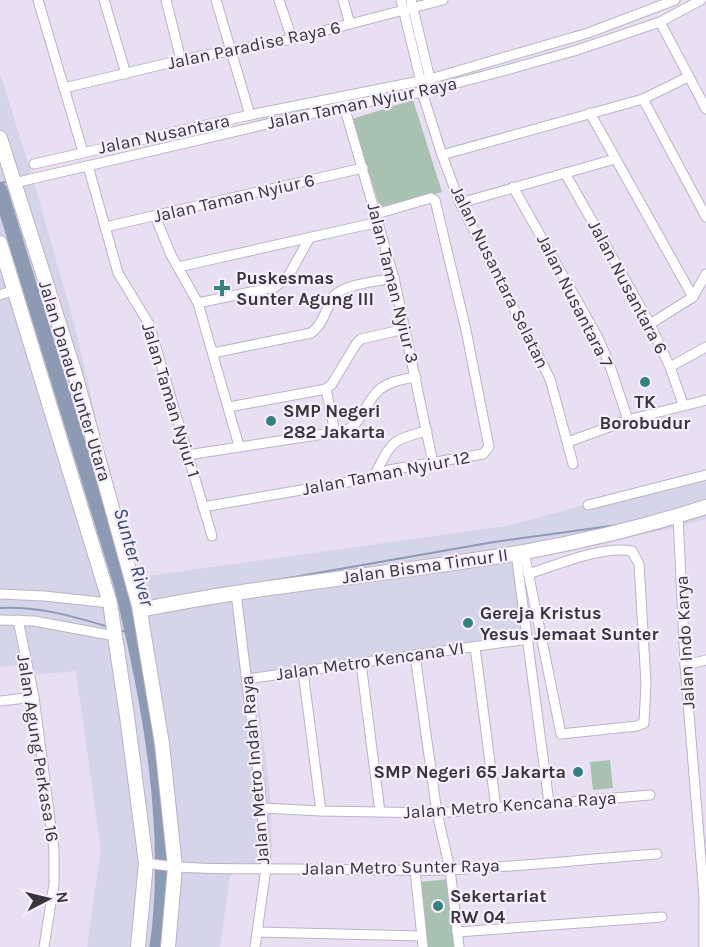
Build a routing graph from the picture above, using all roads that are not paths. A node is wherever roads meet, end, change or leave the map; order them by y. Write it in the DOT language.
graph roads {
  1 [pos="38,0"];
  2 [pos="104,0"];
  3 [pos="166,0"];
  4 [pos="216,0"];
  5 [pos="279,0"];
  6 [pos="343,0"];
  7 [pos="401,0"];
  8 [pos="443,0"];
  9 [pos="675,0"];
  10 [pos="701,0"];
  11 [pos="661,3"];
  12 [pos="410,6"];
  13 [pos="660,22"];
  14 [pos="350,24"];
  15 [pos="292,39"];
  16 [pos="230,50"];
  17 [pos="181,60"];
  18 [pos="126,74"];
  19 [pos="688,77"];
  20 [pos="424,84"];
  21 [pos="64,87"];
  22 [pos="643,99"];
  23 [pos="344,106"];
  24 [pos="706,109"];
  25 [pos="590,114"];
  26 [pos="250,115"];
  27 [pos="0,138"];
  28 [pos="83,152"];
  29 [pos="442,155"];
  30 [pos="615,159"];
  31 [pos="34,164"];
  32 [pos="88,166"];
  33 [pos="363,168"];
  34 [pos="565,173"];
  35 [pos="14,183"];
  36 [pos="513,187"];
  37 [pos="460,203"];
  38 [pos="155,216"];
  39 [pos="706,217"];
  40 [pos="377,218"];
  41 [pos="105,227"];
  42 [pos="309,239"];
  43 [pos="0,243"];
  44 [pos="178,267"];
  45 [pos="706,274"];
  46 [pos="394,278"];
  47 [pos="14,290"];
  48 [pos="0,295"];
  49 [pos="693,297"];
  50 [pos="198,303"];
  51 [pos="650,324"];
  52 [pos="405,329"];
  53 [pos="706,347"];
  54 [pos="213,353"];
  55 [pos="670,367"];
  56 [pos="416,377"];
  57 [pos="327,389"];
  58 [pos="706,400"];
  59 [pos="683,404"];
  60 [pos="228,407"];
  61 [pos="628,420"];
  62 [pos="427,431"];
  63 [pos="335,433"];
  64 [pos="568,442"];
  65 [pos="239,446"];
  66 [pos="187,455"];
  67 [pos="433,463"];
  68 [pos="573,464"];
  69 [pos="706,475"];
  70 [pos="374,476"];
  71 [pos="588,505"];
  72 [pos="204,507"];
  73 [pos="706,507"];
  74 [pos="678,516"];
  75 [pos="212,536"];
  76 [pos="587,538"];
  77 [pos="520,552"];
  78 [pos="589,555"];
  79 [pos="528,574"];
  80 [pos="0,594"];
  81 [pos="236,594"];
  82 [pos="110,605"];
  83 [pos="140,608"];
  84 [pos="0,620"];
  85 [pos="18,620"];
  86 [pos="114,633"];
  87 [pos="528,639"];
  88 [pos="475,646"];
  89 [pos="415,655"];
  90 [pos="706,660"];
  91 [pos="361,663"];
  92 [pos="685,665"];
  93 [pos="303,671"];
  94 [pos="247,679"];
  95 [pos="34,697"];
  96 [pos="0,701"];
  97 [pos="650,795"];
  98 [pos="549,803"];
  99 [pos="262,808"];
  100 [pos="496,808"];
  101 [pos="321,811"];
  102 [pos="380,812"];
  103 [pos="437,813"];
  104 [pos="657,854"];
  105 [pos="150,864"];
  106 [pos="172,867"];
  107 [pos="266,868"];
  108 [pos="415,870"];
  109 [pos="450,870"];
  110 [pos="705,897"];
  111 [pos="662,917"];
  112 [pos="257,932"];
  113 [pos="458,932"];
  114 [pos="422,936"];
  115 [pos="44,947"];
  116 [pos="138,947"];
  117 [pos="168,947"];
  118 [pos="255,947"];
  119 [pos="423,947"];
  120 [pos="459,947"];
  121 [pos="704,947"];
  1 -- 21 [label="street"];
  2 -- 18 [label="street"];
  3 -- 17 [label="street"];
  4 -- 16 [label="street"];
  5 -- 15 [label="street"];
  6 -- 14 [label="street"];
  7 -- 12 [label="street, Jalan Nusantara Selatan"];
  8 -- 12 [label="street, Jalan Paradise Raya 6"];
  9 -- 11 [label="street, Jalan Nusantara"];
  10 -- 13 [label="street, Jalan Taman Nyiur Raya"];
  11 -- 20 [label="street, Jalan Nusantara"];
  12 -- 14 [label="street, Jalan Paradise Raya 6"];
  12 -- 20 [label="street, Jalan Nusantara Selatan"];
  13 -- 19 [label="street"];
  13 -- 20 [label="street, Jalan Taman Nyiur Raya"];
  14 -- 15 [label="street, Jalan Paradise Raya 6"];
  15 -- 16 [label="street, Jalan Paradise Raya 6"];
  16 -- 17 [label="street, Jalan Paradise Raya 6"];
  16 -- 26 [label="street"];
  17 -- 18 [label="street, Jalan Paradise Raya 6"];
  18 -- 21 [label="street, Jalan Paradise Raya 6"];
  19 -- 22 [label="street"];
  19 -- 24 [label="street"];
  20 -- 23 [label="street, Jalan Taman Nyiur Raya"];
  20 -- 26 [label="street, Jalan Nusantara"];
  20 -- 29 [label="street, Jalan Nusantara Selatan"];
  21 -- 28 [label="street"];
  22 -- 25 [label="street"];
  22 -- 39 [label="street"];
  23 -- 32 [label="street, Jalan Taman Nyiur Raya"];
  23 -- 33 [label="street, Jalan Taman Nyiur 3"];
  25 -- 29 [label="street"];
  25 -- 30 [label="street"];
  26 -- 28 [label="street, Jalan Nusantara"];
  27 -- 35 [label="main road, Jalan Danau Sunter Utara"];
  28 -- 31 [label="street, Jalan Nusantara"];
  29 -- 37 [label="street, Jalan Nusantara Selatan"];
  30 -- 34 [label="street"];
  30 -- 49 [label="street"];
  32 -- 35 [label="street, Jalan Taman Nyiur Raya"];
  32 -- 41 [label="street, Jalan Taman Nyiur 1"];
  33 -- 38 [label="street, Jalan Taman Nyiur 6"];
  33 -- 40 [label="street, Jalan Taman Nyiur 3"];
  34 -- 36 [label="street"];
  34 -- 51 [label="street, Jalan Nusantara 6"];
  35 -- 83 [label="main road, Jalan Danau Sunter Utara"];
  36 -- 37 [label="street"];
  36 -- 61 [label="street, Jalan Nusantara 7"];
  37 -- 64 [label="street, Jalan Nusantara Selatan"];
  38 -- 41 [label="street, Jalan Taman Nyiur 6"];
  38 -- 44 [label="street"];
  40 -- 42 [label="street"];
  40 -- 46 [label="street, Jalan Taman Nyiur 3"];
  40 -- 67 [label="street, Jalan Taman Nyiur 12"];
  41 -- 66 [label="street, Jalan Taman Nyiur 1"];
  42 -- 44 [label="street"];
  42 -- 50 [label="street"];
  43 -- 47 [label="main road, Jalan Danau Sunter Utara"];
  44 -- 50 [label="street"];
  45 -- 49 [label="street"];
  46 -- 52 [label="street, Jalan Taman Nyiur 3"];
  46 -- 54 [label="street"];
  47 -- 48 [label="street"];
  47 -- 82 [label="main road, Jalan Danau Sunter Utara"];
  49 -- 51 [label="street"];
  50 -- 54 [label="street"];
  51 -- 55 [label="street, Jalan Nusantara 6"];
  52 -- 56 [label="street, Jalan Taman Nyiur 3"];
  52 -- 57 [label="street"];
  53 -- 55 [label="street"];
  54 -- 60 [label="street"];
  55 -- 59 [label="street, Jalan Nusantara 6"];
  56 -- 62 [label="street, Jalan Taman Nyiur 3"];
  56 -- 63 [label="street"];
  57 -- 60 [label="street"];
  57 -- 63 [label="street"];
  58 -- 59 [label="street"];
  59 -- 61 [label="street"];
  60 -- 65 [label="street"];
  61 -- 64 [label="street"];
  62 -- 67 [label="street, Jalan Taman Nyiur 3"];
  62 -- 70 [label="street"];
  63 -- 65 [label="street"];
  64 -- 68 [label="street, Jalan Nusantara Selatan"];
  65 -- 66 [label="street"];
  66 -- 72 [label="street, Jalan Taman Nyiur 1"];
  67 -- 70 [label="street, Jalan Taman Nyiur 12"];
  69 -- 71 [label="street"];
  70 -- 72 [label="street, Jalan Taman Nyiur 12"];
  72 -- 75 [label="street, Jalan Taman Nyiur 1"];
  73 -- 74 [label="main road, Jalan Bisma Timur II"];
  74 -- 76 [label="main road, Jalan Bisma Timur II"];
  74 -- 92 [label="street, Jalan Indo Karya"];
  76 -- 77 [label="main road, Jalan Bisma Timur II"];
  76 -- 78 [label="street"];
  77 -- 79 [label="street"];
  77 -- 81 [label="main road, Jalan Bisma Timur II"];
  77 -- 87 [label="street"];
  78 -- 79 [label="street"];
  78 -- 79 [label="street"];
  80 -- 82 [label="street"];
  81 -- 83 [label="main road, Jalan Bisma Timur II"];
  81 -- 94 [label="street, Jalan Metro Indah Raya"];
  82 -- 86 [label="main road, Jalan Danau Sunter Utara"];
  83 -- 106 [label="main road, Jalan Danau Sunter Utara"];
  84 -- 85 [label="street"];
  85 -- 86 [label="street"];
  85 -- 95 [label="street, Jalan Agung Perkasa 16"];
  86 -- 105 [label="main road, Jalan Danau Sunter Utara"];
  87 -- 88 [label="street, Jalan Metro Kencana VI"];
  87 -- 98 [label="street"];
  88 -- 89 [label="street, Jalan Metro Kencana VI"];
  88 -- 100 [label="street"];
  89 -- 91 [label="street, Jalan Metro Kencana VI"];
  89 -- 103 [label="street"];
  90 -- 92 [label="street"];
  91 -- 93 [label="street, Jalan Metro Kencana VI"];
  91 -- 102 [label="street"];
  92 -- 110 [label="street, Jalan Indo Karya"];
  93 -- 94 [label="street, Jalan Metro Kencana VI"];
  93 -- 101 [label="street"];
  94 -- 99 [label="street, Jalan Metro Indah Raya"];
  95 -- 96 [label="street"];
  95 -- 115 [label="street, Jalan Agung Perkasa 16"];
  97 -- 98 [label="street, Jalan Metro Kencana Raya"];
  98 -- 100 [label="street, Jalan Metro Kencana Raya"];
  99 -- 101 [label="street, Jalan Metro Kencana Raya"];
  99 -- 107 [label="street, Jalan Metro Indah Raya"];
  100 -- 103 [label="street, Jalan Metro Kencana Raya"];
  101 -- 102 [label="street, Jalan Metro Kencana Raya"];
  102 -- 103 [label="street, Jalan Metro Kencana Raya"];
  103 -- 109 [label="street"];
  104 -- 109 [label="street, Jalan Metro Sunter Raya"];
  105 -- 106 [label="street, Jalan Metro Sunter Raya"];
  105 -- 116 [label="main road, Jalan Danau Sunter Utara"];
  106 -- 107 [label="street, Jalan Metro Sunter Raya"];
  106 -- 117 [label="main road, Jalan Danau Sunter Utara"];
  107 -- 108 [label="street, Jalan Metro Sunter Raya"];
  107 -- 112 [label="street, Jalan Metro Indah Raya"];
  108 -- 109 [label="street, Jalan Metro Sunter Raya"];
  108 -- 114 [label="street"];
  109 -- 113 [label="street"];
  110 -- 121 [label="street, Jalan Indo Karya"];
  111 -- 113 [label="street"];
  112 -- 114 [label="street"];
  112 -- 118 [label="street, Jalan Metro Indah Raya"];
  113 -- 120 [label="street"];
  114 -- 119 [label="street"];
}
